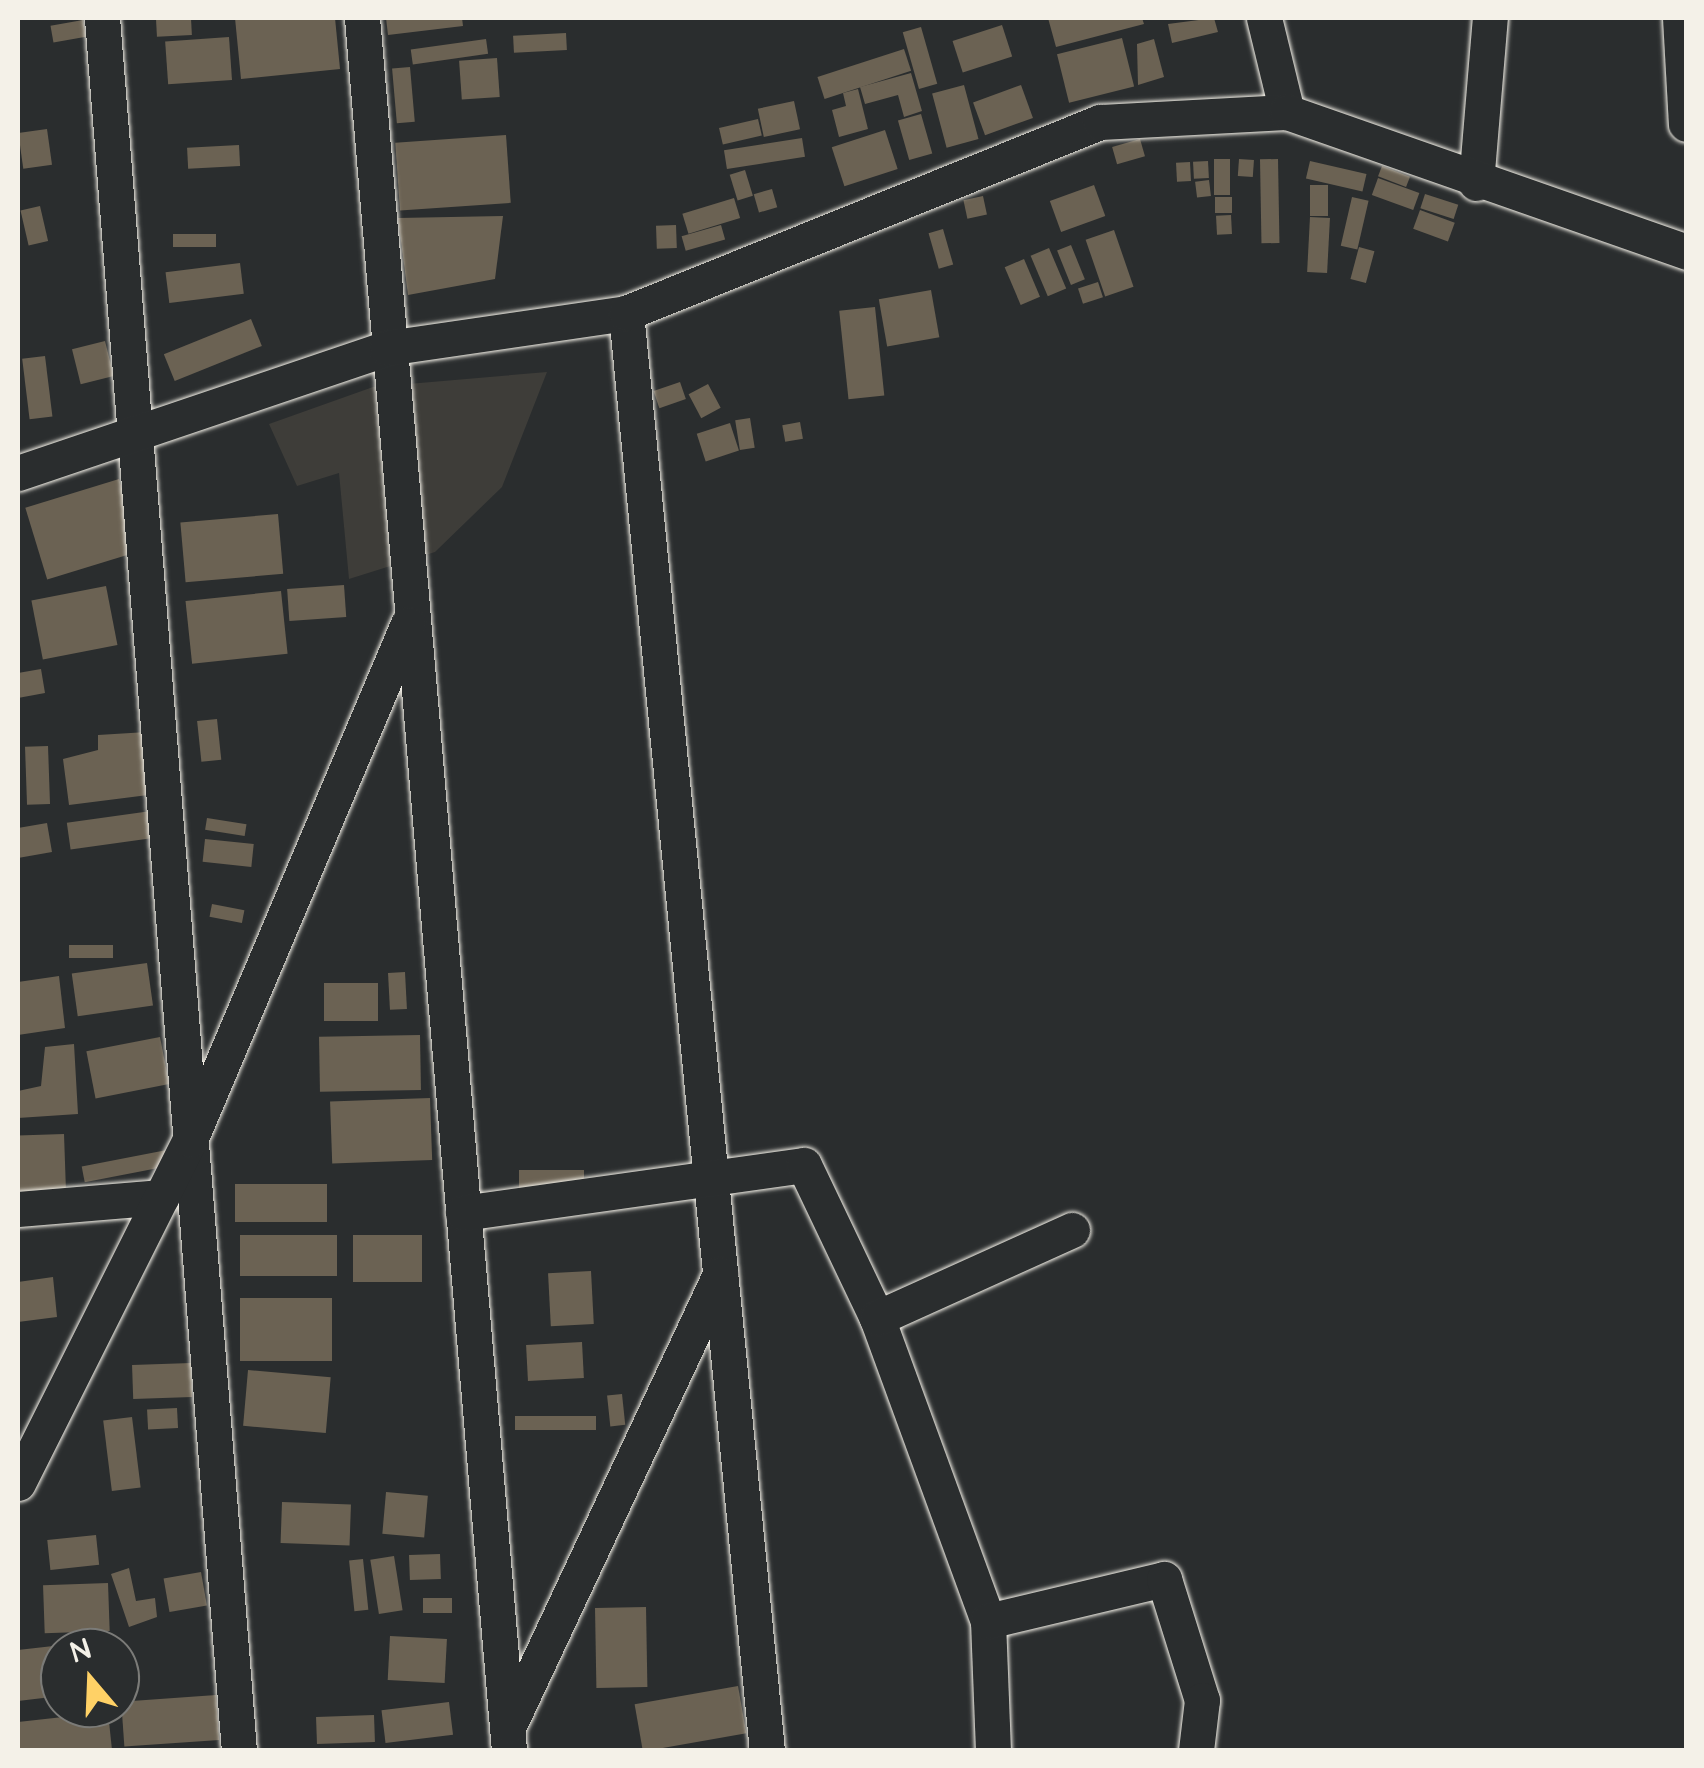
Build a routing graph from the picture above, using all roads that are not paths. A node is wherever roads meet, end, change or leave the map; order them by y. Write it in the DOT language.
graph roads {
  1 [pos="102,18"];
  2 [pos="362,18"];
  3 [pos="1264,18"];
  4 [pos="1490,18"];
  5 [pos="1680,18"];
  6 [pos="1287,112"];
  7 [pos="1686,124"];
  8 [pos="1476,184"];
  9 [pos="1686,252"];
  10 [pos="626,313"];
  11 [pos="388,348"];
  12 [pos="133,436"];
  13 [pos="18,474"];
  14 [pos="411,618"];
  15 [pos="190,1140"];
  16 [pos="712,1182"];
  17 [pos="162,1197"];
  18 [pos="18,1210"];
  19 [pos="462,1213"];
  20 [pos="1072,1230"];
  21 [pos="720,1273"];
  22 [pos="877,1318"];
  23 [pos="18,1484"];
  24 [pos="988,1621"];
  25 [pos="505,1744"];
  26 [pos="239,1750"];
  27 [pos="768,1750"];
  28 [pos="993,1750"];
  29 [pos="1196,1750"];
  1 -- 12 [label="street"];
  2 -- 11 [label="street"];
  3 -- 6 [label="street"];
  4 -- 8 [label="street"];
  5 -- 7 [label="street"];
  6 -- 8 [label="street"];
  6 -- 10 [label="street"];
  8 -- 9 [label="street"];
  10 -- 11 [label="street"];
  10 -- 16 [label="street"];
  11 -- 12 [label="street"];
  11 -- 14 [label="street"];
  12 -- 13 [label="street"];
  12 -- 15 [label="street"];
  14 -- 15 [label="street"];
  14 -- 19 [label="street"];
  15 -- 17 [label="street"];
  15 -- 26 [label="street"];
  16 -- 19 [label="street"];
  16 -- 21 [label="street"];
  16 -- 22 [label="street"];
  17 -- 18 [label="street"];
  17 -- 23 [label="street"];
  19 -- 25 [label="street"];
  20 -- 22 [label="street"];
  21 -- 25 [label="street"];
  21 -- 27 [label="street"];
  22 -- 24 [label="street"];
  24 -- 28 [label="street"];
  24 -- 29 [label="street"];
}
